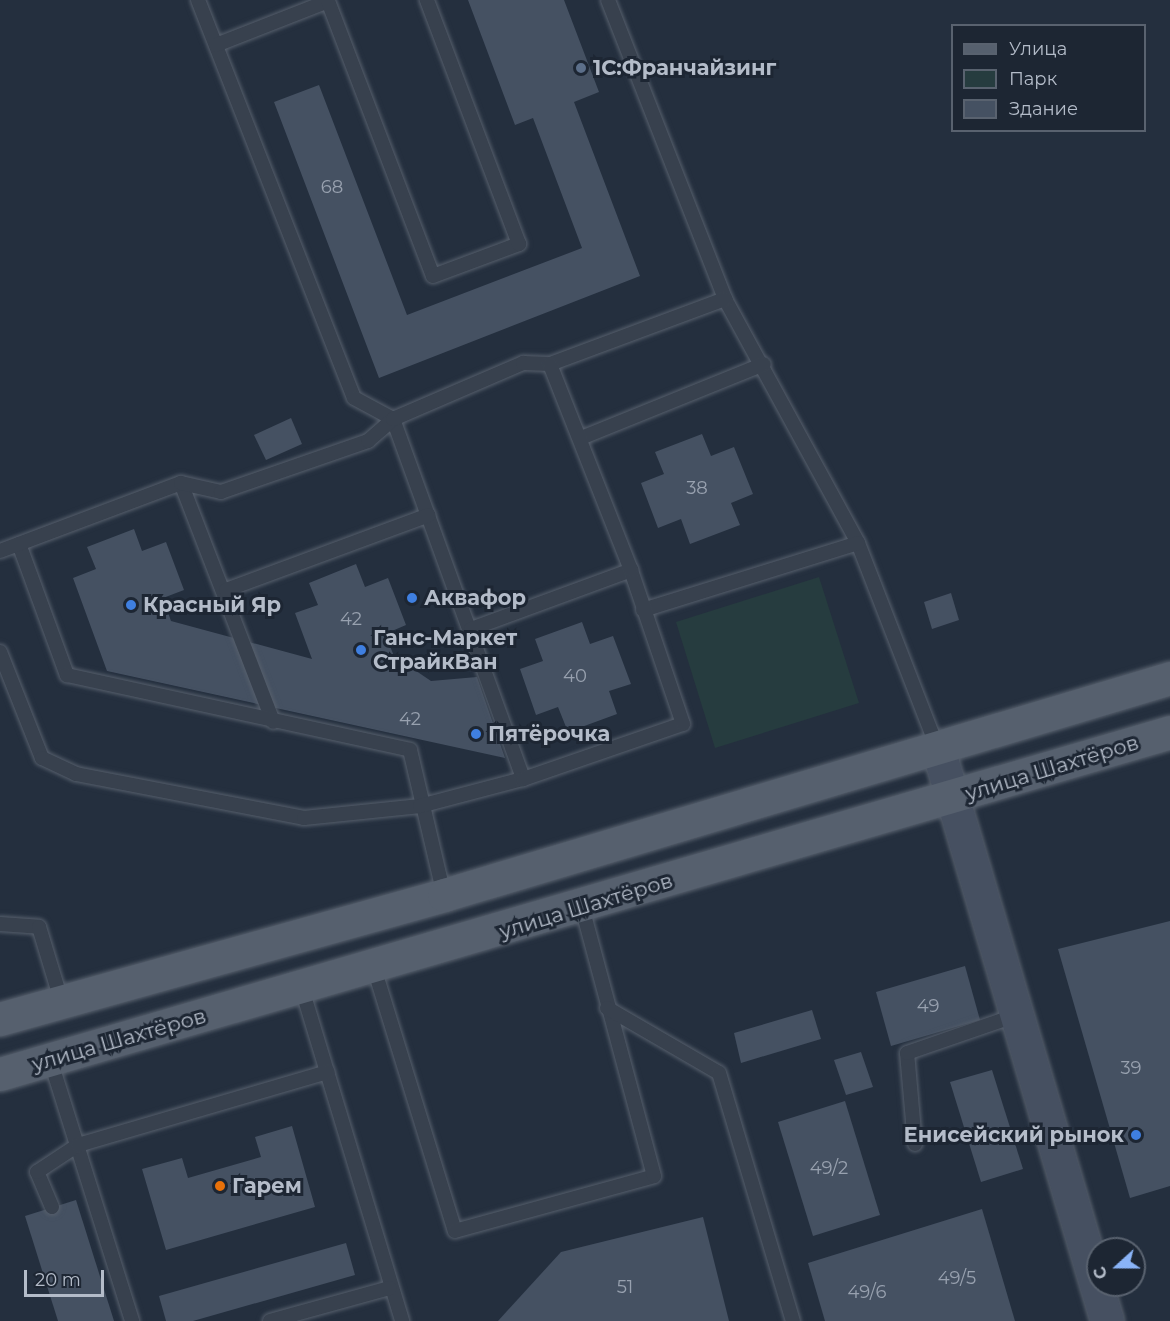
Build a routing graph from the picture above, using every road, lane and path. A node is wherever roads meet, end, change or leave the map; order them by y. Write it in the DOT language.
graph roads {
  1 [pos="198,0"];
  2 [pos="427,0"];
  3 [pos="608,0"];
  4 [pos="328,1"];
  5 [pos="216,45"];
  6 [pos="725,299"];
  7 [pos="550,364"];
  8 [pos="764,364"];
  9 [pos="393,419"];
  10 [pos="581,438"];
  11 [pos="181,483"];
  12 [pos="429,515"];
  13 [pos="858,543"];
  14 [pos="19,544"];
  15 [pos="0,551"];
  16 [pos="631,570"];
  17 [pos="226,590"];
  18 [pos="643,610"];
  19 [pos="471,629"];
  20 [pos="0,652"];
  21 [pos="1170,678"];
  22 [pos="5,683"];
  23 [pos="273,722"];
  24 [pos="1170,732"];
  25 [pos="938,750"];
  26 [pos="523,779"];
  27 [pos="953,797"];
  28 [pos="420,806"];
  29 [pos="444,895"];
  30 [pos="582,907"];
  31 [pos="0,924"];
  32 [pos="374,968"];
  33 [pos="302,989"];
  34 [pos="62,1003"];
  35 [pos="607,1008"];
  36 [pos="1019,1014"];
  37 [pos="0,1019"];
  38 [pos="50,1059"];
  39 [pos="328,1072"];
  40 [pos="0,1074"];
  41 [pos="915,1144"];
  42 [pos="78,1145"];
  43 [pos="52,1207"];
  44 [pos="390,1288"];
  45 [pos="132,1321"];
  46 [pos="270,1321"];
  47 [pos="402,1321"];
  48 [pos="793,1321"];
  49 [pos="1107,1321"];
  1 -- 5 [label="lane"];
  2 -- 4 [label="lane"];
  3 -- 6 [label="lane"];
  4 -- 5 [label="lane"];
  5 -- 9 [label="lane"];
  6 -- 7 [label="lane"];
  6 -- 8 [label="lane"];
  7 -- 9 [label="lane"];
  7 -- 10 [label="lane"];
  8 -- 10 [label="lane"];
  8 -- 13 [label="lane"];
  9 -- 11 [label="lane"];
  9 -- 12 [label="lane"];
  10 -- 16 [label="lane"];
  11 -- 14 [label="lane"];
  11 -- 17 [label="lane"];
  12 -- 17 [label="lane"];
  12 -- 19 [label="lane"];
  13 -- 18 [label="lane"];
  13 -- 25 [label="lane"];
  14 -- 15 [label="lane"];
  14 -- 23 [label="lane"];
  16 -- 18 [label="lane"];
  16 -- 19 [label="lane"];
  17 -- 23 [label="lane"];
  18 -- 26 [label="lane"];
  19 -- 26 [label="lane"];
  20 -- 22 [label="lane"];
  21 -- 25 [label="main road"];
  22 -- 28 [label="lane"];
  23 -- 28 [label="lane"];
  24 -- 27 [label="main road, улица Шахтёров"];
  25 -- 27 [label="street"];
  25 -- 29 [label="main road"];
  26 -- 28 [label="lane"];
  27 -- 30 [label="main road, улица Шахтёров"];
  27 -- 36 [label="street"];
  28 -- 29 [label="lane"];
  29 -- 34 [label="main road"];
  30 -- 32 [label="main road, улица Шахтёров"];
  30 -- 35 [label="lane"];
  31 -- 34 [label="lane"];
  32 -- 33 [label="main road, улица Шахтёров"];
  32 -- 35 [label="lane"];
  33 -- 38 [label="main road, улица Шахтёров"];
  33 -- 39 [label="lane"];
  34 -- 37 [label="main road"];
  35 -- 48 [label="lane"];
  36 -- 41 [label="lane"];
  36 -- 49 [label="street"];
  38 -- 40 [label="main road, улица Шахтёров"];
  38 -- 42 [label="lane"];
  39 -- 42 [label="lane"];
  39 -- 44 [label="lane"];
  42 -- 43 [label="lane"];
  42 -- 45 [label="lane"];
  44 -- 46 [label="lane"];
  44 -- 47 [label="lane"];
}
